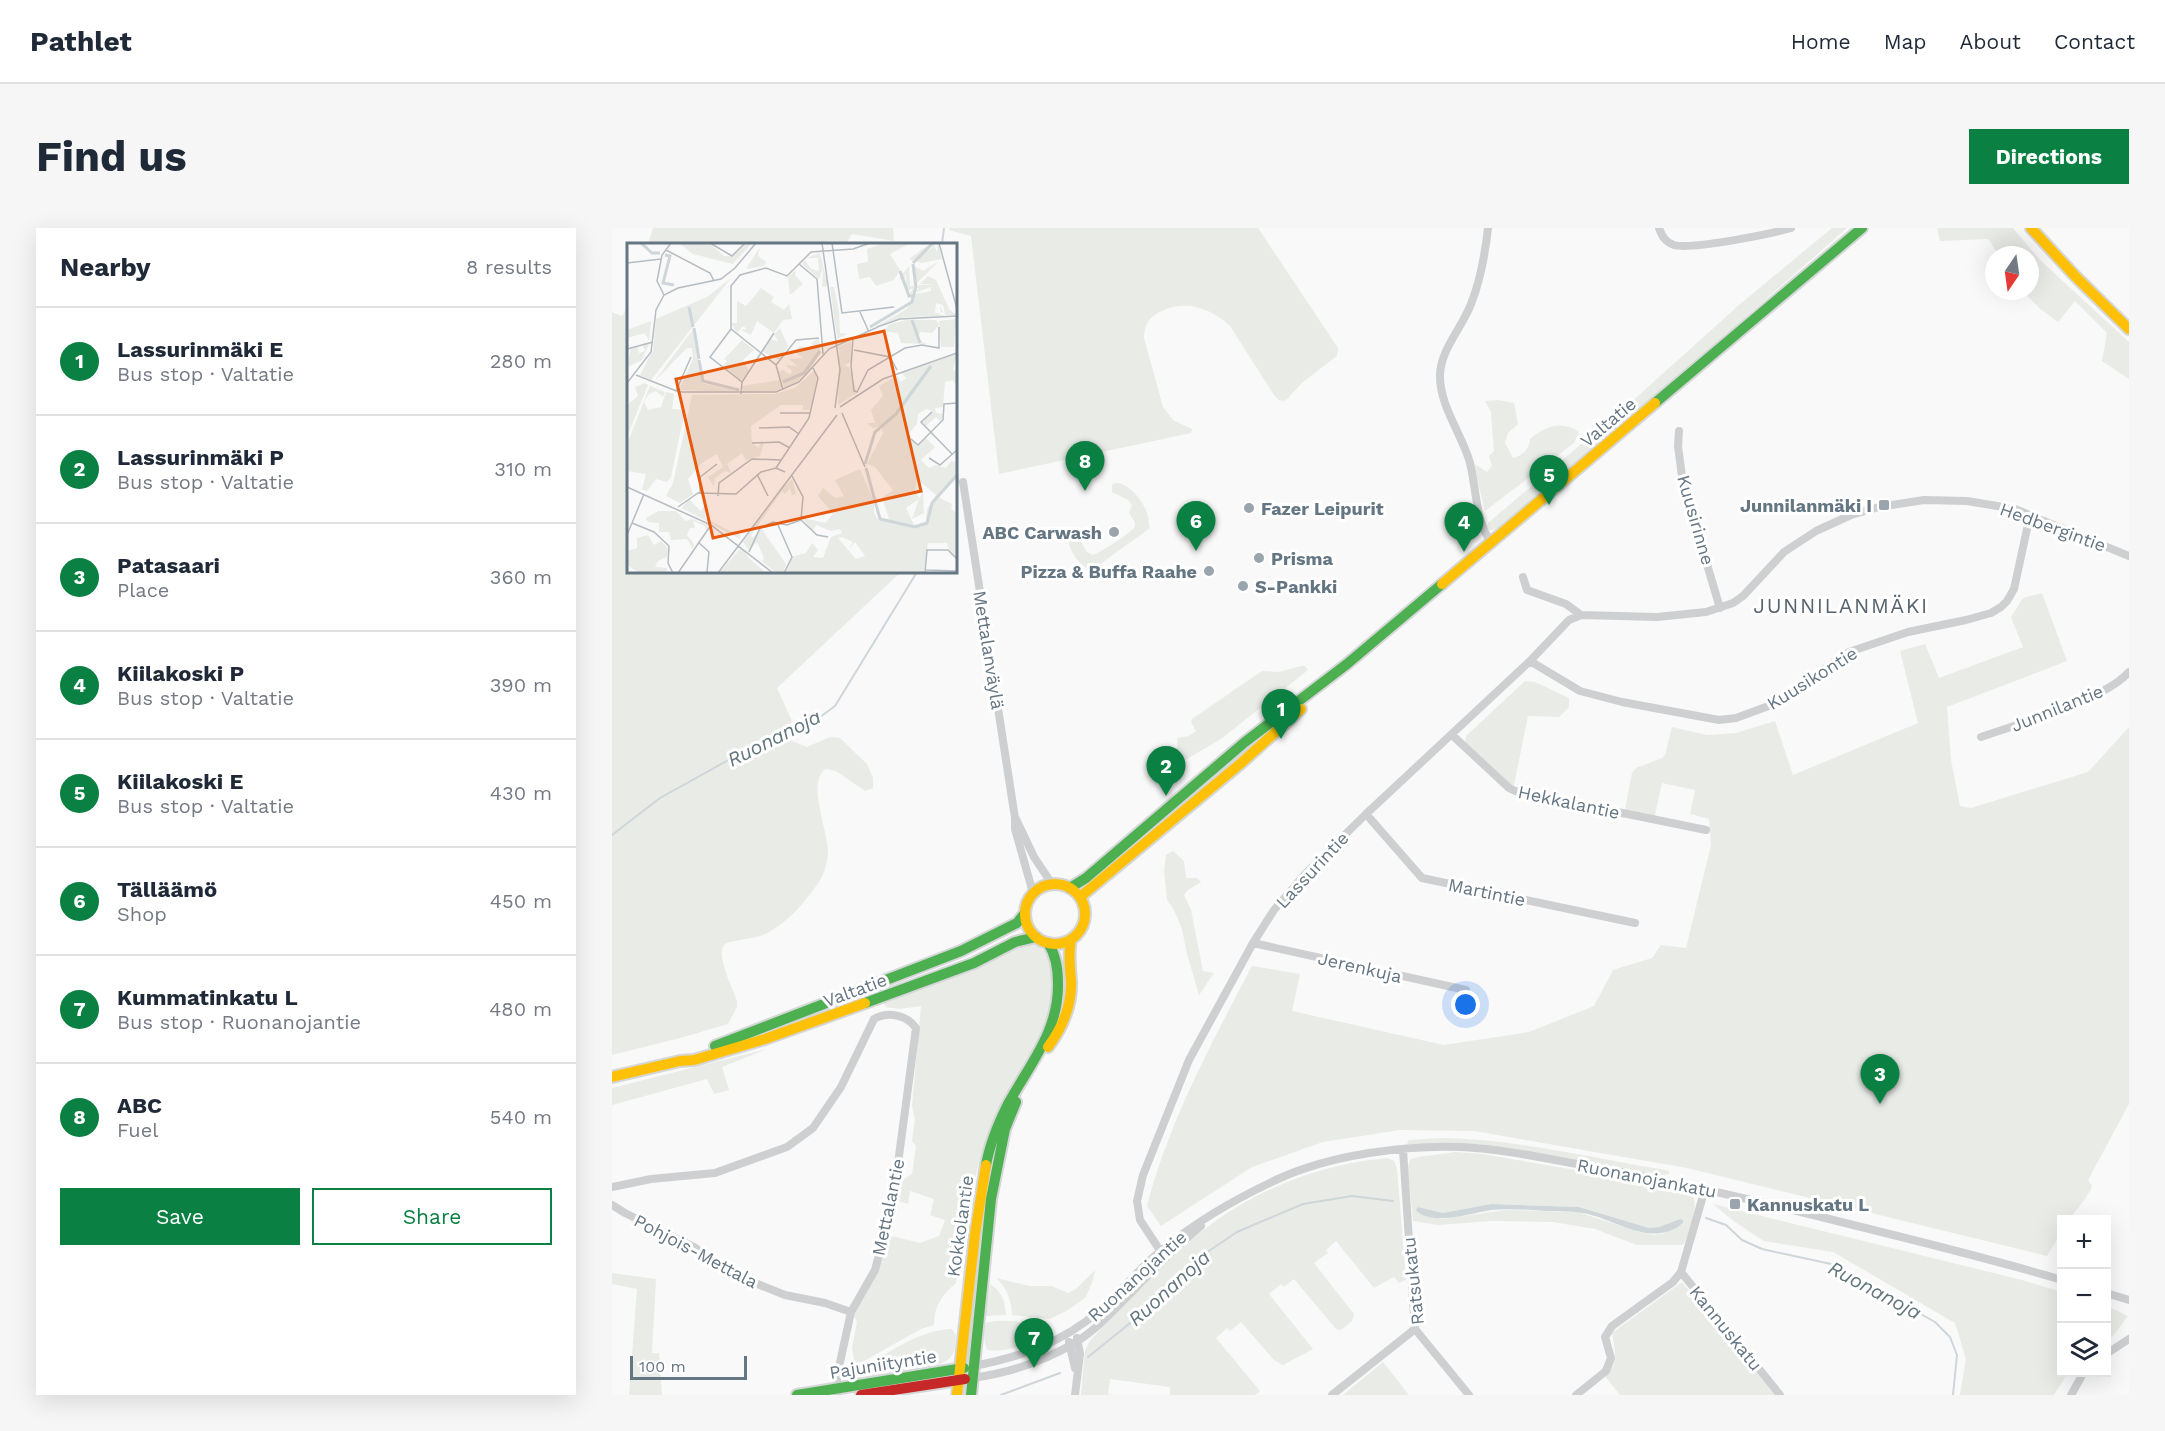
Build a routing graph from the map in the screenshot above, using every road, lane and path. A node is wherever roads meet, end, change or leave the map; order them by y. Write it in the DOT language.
graph roads {
  1 [pos="1488,228"];
  2 [pos="1659,228"];
  3 [pos="1791,228"];
  4 [pos="1862,228"];
  5 [pos="2031,228"];
  6 [pos="2127,323"];
  7 [pos="1679,431"];
  8 [pos="963,482"];
  9 [pos="2030,514"];
  10 [pos="1491,542"];
  11 [pos="2129,556"];
  12 [pos="1523,577"];
  13 [pos="1720,608"];
  14 [pos="1581,615"];
  15 [pos="1530,661"];
  16 [pos="1347,664"];
  17 [pos="2129,672"];
  18 [pos="1452,735"];
  19 [pos="1981,737"];
  20 [pos="1366,814"];
  21 [pos="1016,818"];
  22 [pos="1706,830"];
  23 [pos="1052,884"];
  24 [pos="1070,888"];
  25 [pos="1033,893"];
  26 [pos="1080,897"];
  27 [pos="1025,913"];
  28 [pos="1635,923"];
  29 [pos="1036,937"];
  30 [pos="1071,939"];
  31 [pos="1048,943"];
  32 [pos="1253,943"];
  33 [pos="1466,990"];
  34 [pos="680,1060"];
  35 [pos="1036,1061"];
  36 [pos="1030,1072"];
  37 [pos="612,1077"];
  38 [pos="1403,1150"];
  39 [pos="612,1187"];
  40 [pos="1705,1189"];
  41 [pos="1233,1202"];
  42 [pos="612,1205"];
  43 [pos="1163,1254"];
  44 [pos="1682,1272"];
  45 [pos="2057,1279"];
  46 [pos="2111,1294"];
  47 [pos="2129,1299"];
  48 [pos="851,1312"];
  49 [pos="1415,1329"];
  50 [pos="1070,1333"];
  51 [pos="2129,1339"];
  52 [pos="1079,1340"];
  53 [pos="1071,1345"];
  54 [pos="2111,1351"];
  55 [pos="959,1368"];
  56 [pos="973,1372"];
  57 [pos="2081,1377"];
  58 [pos="1077,1378"];
  59 [pos="958,1380"];
  60 [pos="837,1391"];
  61 [pos="797,1395"];
  62 [pos="861,1395"];
  63 [pos="957,1395"];
  64 [pos="971,1395"];
  65 [pos="1075,1395"];
  66 [pos="1332,1395"];
  67 [pos="1469,1395"];
  68 [pos="1576,1395"];
  69 [pos="1780,1395"];
  70 [pos="2071,1395"];
  1 -- 10 [label="street"];
  2 -- 3 [label="street"];
  4 -- 10 [label="main road, Valtatie"];
  5 -- 6 [label="main road"];
  7 -- 13 [label="street, Kuusirinne"];
  8 -- 21 [label="street, Mettalanväylä"];
  9 -- 11 [label="street, Hedbergintie"];
  9 -- 13 [label="street, Hedbergintie"];
  9 -- 15 [label="street, Kuusikontie"];
  10 -- 16 [label="main road, Valtatie"];
  12 -- 14 [label="street, Hedbergintie"];
  13 -- 14 [label="street, Hedbergintie"];
  14 -- 15 [label="street, Lassurintie"];
  15 -- 18 [label="street, Lassurintie"];
  16 -- 24 [label="main road, Valtatie"];
  16 -- 26 [label="main road, Valtatie"];
  17 -- 19 [label="street, Junnilantie"];
  18 -- 20 [label="street, Lassurintie"];
  18 -- 22 [label="street, Hekkalantie"];
  20 -- 28 [label="street, Martintie"];
  20 -- 32 [label="street, Lassurintie"];
  21 -- 23 [label="street, Mettalanväylä"];
  21 -- 25 [label="street, Mettalanväylä"];
  23 -- 24 [label="main road"];
  23 -- 25 [label="main road"];
  24 -- 26 [label="main road"];
  25 -- 27 [label="main road"];
  26 -- 30 [label="main road"];
  27 -- 29 [label="main road"];
  27 -- 34 [label="main road, Valtatie"];
  29 -- 31 [label="main road"];
  29 -- 34 [label="main road, Valtatie"];
  30 -- 31 [label="main road"];
  30 -- 35 [label="main road, Kokkolantie"];
  31 -- 35 [label="main road, Kokkolantie"];
  32 -- 33 [label="street, Jerenkuja"];
  32 -- 43 [label="street, Lassurintie"];
  34 -- 37 [label="main road, Valtatie"];
  35 -- 36 [label="main road, Kokkolantie"];
  36 -- 55 [label="main road, Kokkolantie"];
  36 -- 56 [label="main road, Kokkolantie"];
  38 -- 40 [label="street, Ruonanojankatu"];
  38 -- 41 [label="street, Ruonanojankatu"];
  38 -- 49 [label="street, Ratsukatu"];
  39 -- 48 [label="street, Mettalantie"];
  40 -- 44 [label="street, Kannuskatu"];
  40 -- 45 [label="street, Ruonanojankatu"];
  41 -- 43 [label="street, Ruonanojantie"];
  42 -- 48 [label="street, Pohjois-Mettala"];
  43 -- 50 [label="street, Ruonanojantie"];
  43 -- 52 [label="street, Ruonanojantie"];
  44 -- 68 [label="street"];
  44 -- 69 [label="street, Kannuskatu"];
  46 -- 47 [label="street"];
  48 -- 60 [label="street, Mettalantie"];
  49 -- 66 [label="street"];
  49 -- 67 [label="street, Ratsukatu"];
  50 -- 52 [label="street"];
  50 -- 53 [label="street"];
  50 -- 56 [label="street, Ruonanojantie"];
  51 -- 54 [label="street"];
  52 -- 53 [label="street, Ruonanojantie"];
  52 -- 58 [label="street"];
  53 -- 56 [label="street, Ruonanojantie"];
  53 -- 58 [label="street"];
  55 -- 56 [label="main road, Pajuniityntie"];
  55 -- 59 [label="main road, Kokkolantie"];
  55 -- 60 [label="main road, Pajuniityntie"];
  56 -- 59 [label="main road, Pajuniityntie"];
  56 -- 64 [label="main road, Kokkolantie"];
  57 -- 70 [label="street"];
  58 -- 65 [label="street"];
  59 -- 62 [label="main road, Pajuniityntie"];
  59 -- 63 [label="main road, Kokkolantie"];
  60 -- 61 [label="main road, Pajuniityntie"];
}
